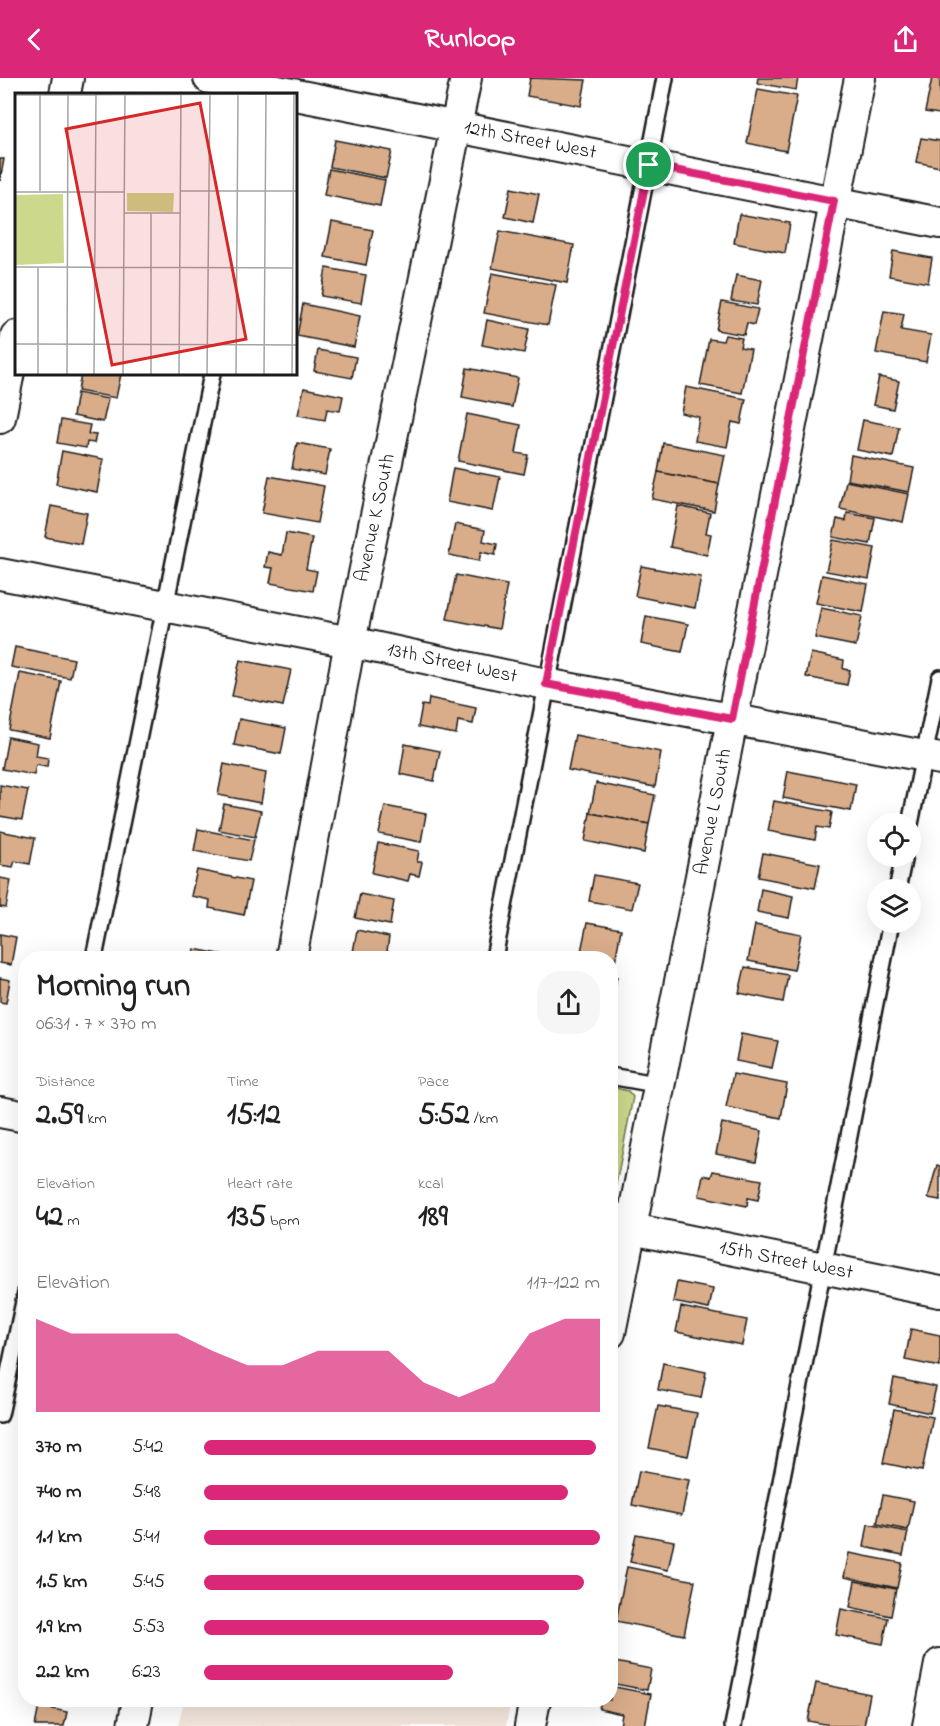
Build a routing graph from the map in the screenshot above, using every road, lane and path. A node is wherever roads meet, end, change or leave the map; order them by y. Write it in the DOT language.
graph roads {
  1 [pos="68,78"];
  2 [pos="209,78"];
  3 [pos="466,78"];
  4 [pos="665,78"];
  5 [pos="860,78"];
  6 [pos="280,90"];
  7 [pos="65,93"];
  8 [pos="297,94"];
  9 [pos="456,127"];
  10 [pos="649,165"];
  11 [pos="834,201"];
  12 [pos="940,223"];
  13 [pos="15,341"];
  14 [pos="212,375"];
  15 [pos="0,418"];
  16 [pos="0,574"];
  17 [pos="165,606"];
  18 [pos="350,642"];
  19 [pos="940,678"];
  20 [pos="546,684"];
  21 [pos="732,719"];
  22 [pos="932,758"];
  23 [pos="914,813"];
  24 [pos="889,933"];
  25 [pos="95,951"];
  26 [pos="292,951"];
  27 [pos="495,951"];
  28 [pos="618,1077"];
  29 [pos="661,1085"];
  30 [pos="0,1112"];
  31 [pos="18,1115"];
  32 [pos="632,1229"];
  33 [pos="821,1268"];
  34 [pos="940,1292"];
  35 [pos="618,1295"];
  36 [pos="18,1330"];
  37 [pos="0,1415"];
  38 [pos="940,1664"];
  39 [pos="137,1707"];
  40 [pos="534,1707"];
  41 [pos="133,1726"];
  42 [pos="530,1726"];
  43 [pos="733,1726"];
  44 [pos="928,1726"];
  1 -- 7 [label="street"];
  2 -- 6 [label="street, 12th Street West"];
  3 -- 9 [label="street, Avenue K South"];
  4 -- 10 [label="lane"];
  5 -- 11 [label="street, Avenue L South"];
  8 -- 9 [label="street, 12th Street West"];
  9 -- 10 [label="street, 12th Street West"];
  9 -- 18 [label="street, Avenue K South"];
  10 -- 11 [label="street, 12th Street West"];
  10 -- 20 [label="lane"];
  11 -- 12 [label="street, 12th Street West"];
  11 -- 21 [label="street, Avenue L South"];
  13 -- 15 [label="street"];
  14 -- 17 [label="lane"];
  16 -- 17 [label="street, 13th Street West"];
  17 -- 18 [label="street, 13th Street West"];
  17 -- 25 [label="lane"];
  18 -- 20 [label="street, 13th Street West"];
  18 -- 26 [label="street, Avenue K South"];
  19 -- 22 [label="lane"];
  20 -- 21 [label="street, 13th Street West"];
  20 -- 27 [label="lane"];
  21 -- 22 [label="street, 13th Street West"];
  21 -- 29 [label="street, Avenue L South"];
  22 -- 23 [label="lane"];
  24 -- 33 [label="lane"];
  28 -- 29 [label="lane"];
  29 -- 32 [label="street, Avenue L South"];
  30 -- 31 [label="street"];
  32 -- 33 [label="street, 15th Street West"];
  32 -- 35 [label="street, Avenue L South"];
  33 -- 34 [label="street, 15th Street West"];
  33 -- 43 [label="lane"];
  36 -- 37 [label="lane"];
  38 -- 44 [label="street"];
  39 -- 41 [label="street"];
  40 -- 42 [label="street"];
}
